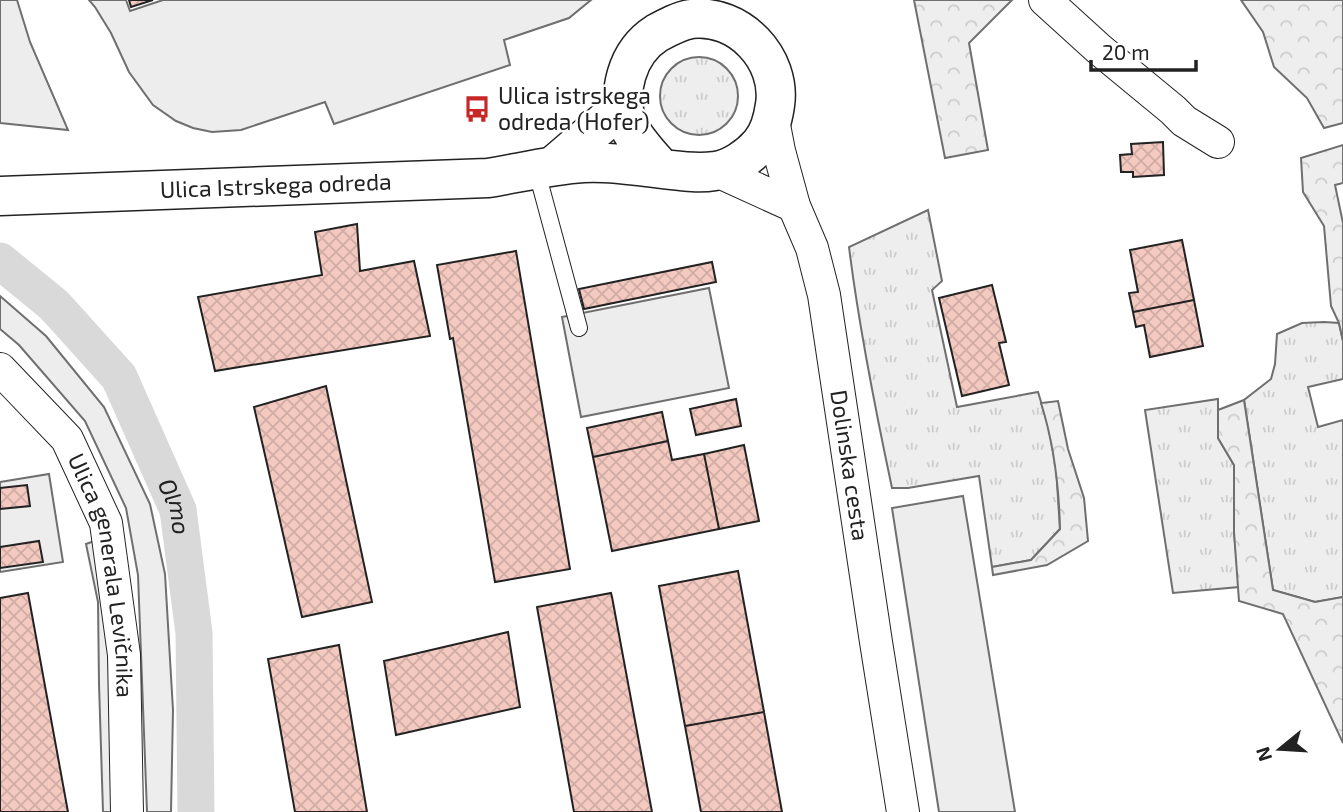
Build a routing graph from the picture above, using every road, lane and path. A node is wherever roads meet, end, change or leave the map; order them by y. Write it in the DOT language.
graph roads {
  1 [pos="1045,0"];
  2 [pos="674,13"];
  3 [pos="737,15"];
  4 [pos="623,106"];
  5 [pos="773,120"];
  6 [pos="1218,142"];
  7 [pos="544,168"];
  8 [pos="662,169"];
  9 [pos="717,171"];
  10 [pos="0,196"];
  11 [pos="794,206"];
  12 [pos="579,328"];
  13 [pos="0,369"];
  14 [pos="127,812"];
  15 [pos="903,812"];
  1 -- 6 [label="street"];
  2 -- 3 [label="street"];
  2 -- 4 [label="street"];
  3 -- 5 [label="street"];
  4 -- 7 [label="street"];
  4 -- 8 [label="street"];
  5 -- 9 [label="street"];
  5 -- 11 [label="street, Dolinska cesta"];
  7 -- 8 [label="street"];
  7 -- 10 [label="street, Ulica Istrskega odreda"];
  7 -- 12 [label="lane"];
  8 -- 9 [label="street"];
  9 -- 11 [label="street"];
  11 -- 15 [label="street, Dolinska cesta"];
  13 -- 14 [label="street, Ulica generala Levičnika"];
}
